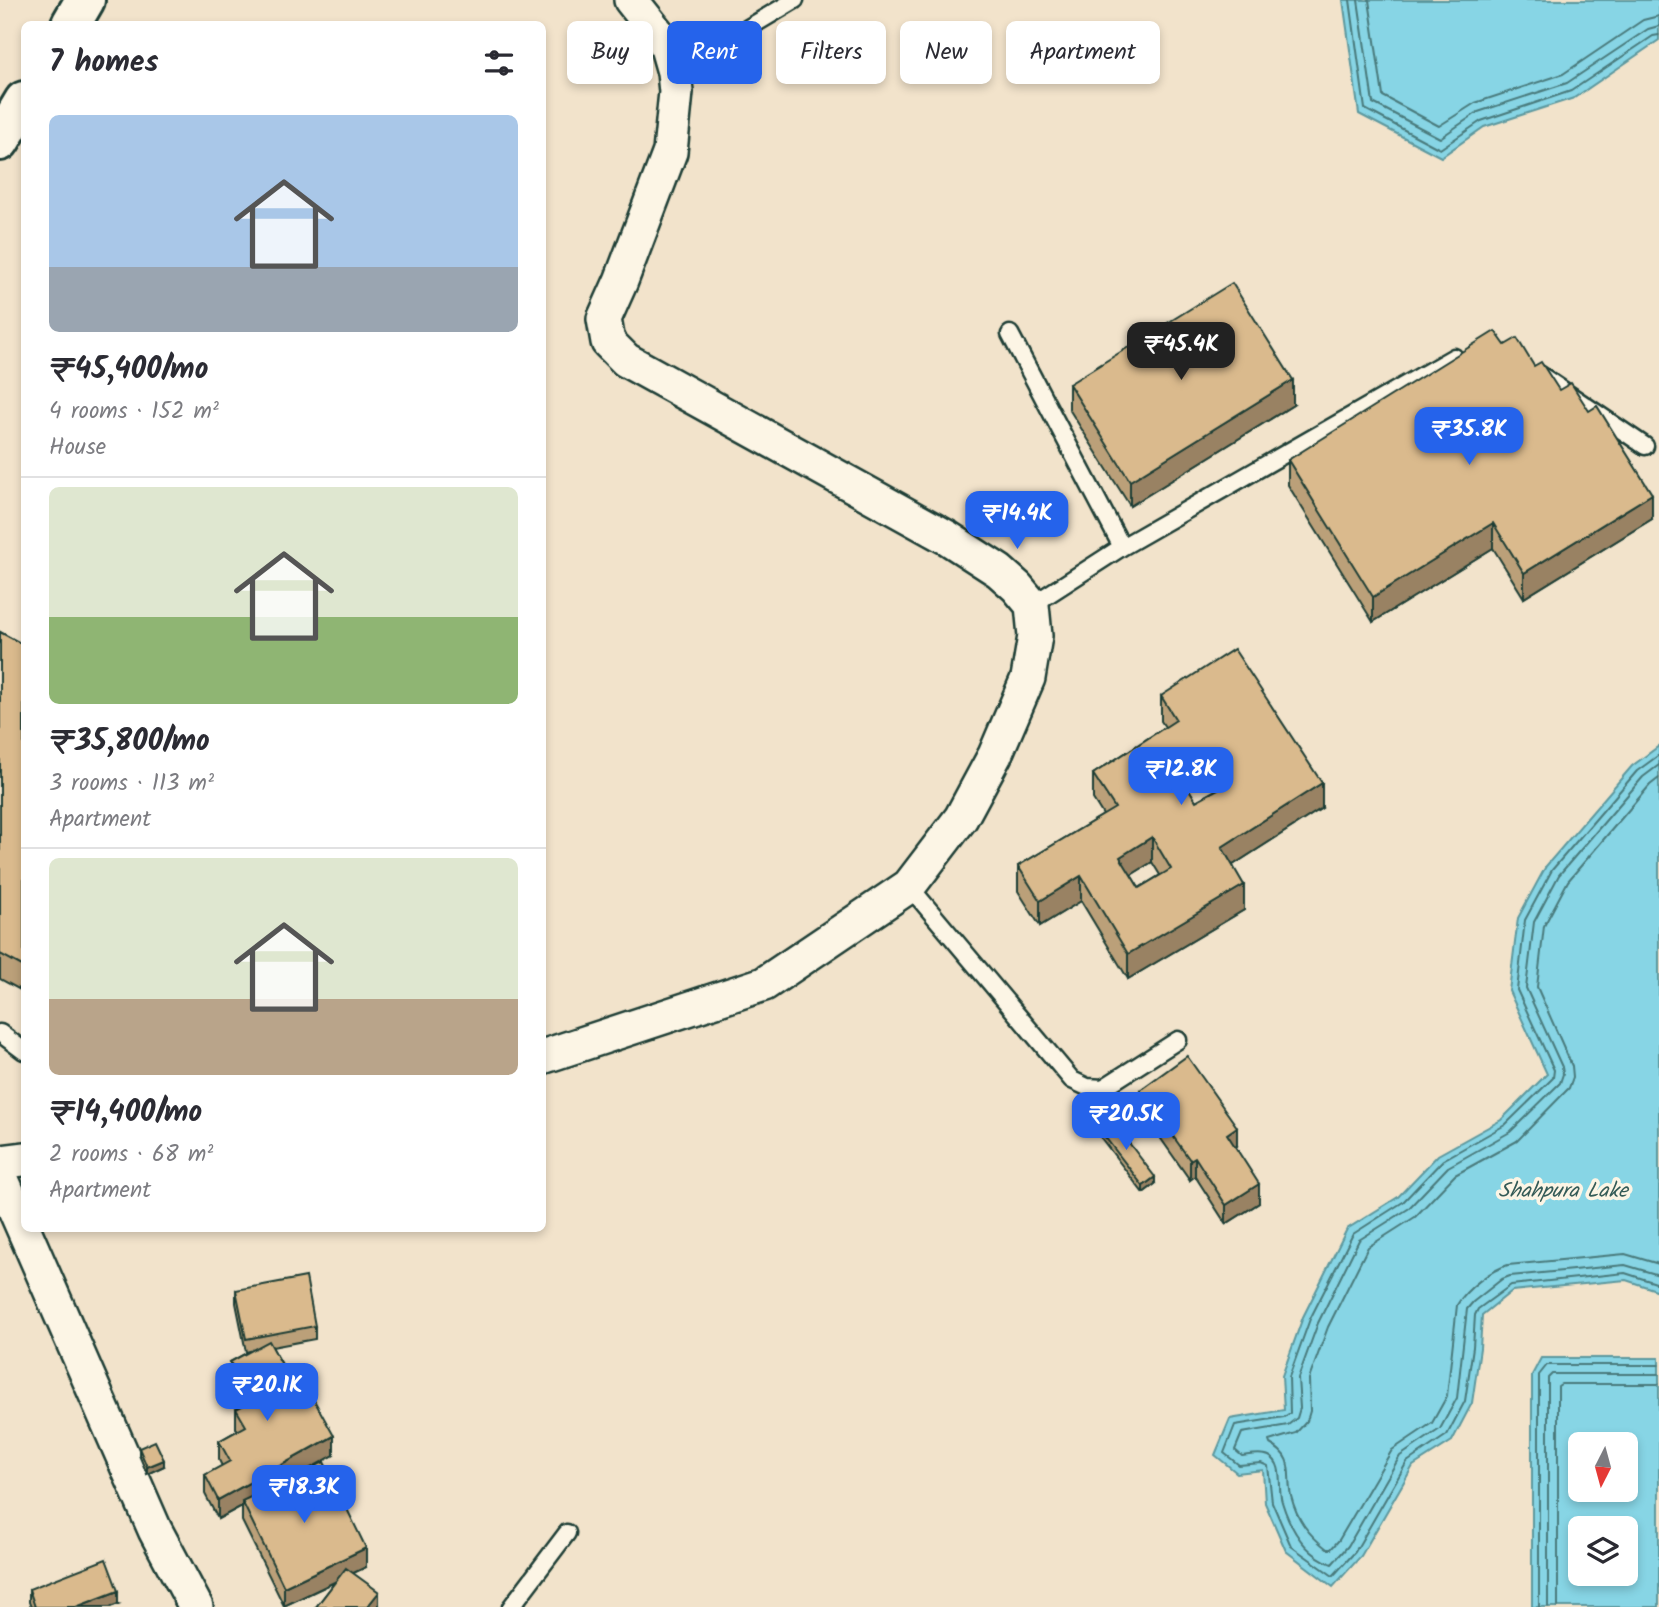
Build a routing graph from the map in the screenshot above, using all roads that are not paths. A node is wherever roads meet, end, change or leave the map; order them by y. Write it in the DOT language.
graph roads {
  1 [pos="85,0"];
  2 [pos="631,0"];
  3 [pos="795,0"];
  4 [pos="73,21"];
  5 [pos="760,21"];
  6 [pos="667,48"];
  7 [pos="675,84"];
  8 [pos="21,106"];
  9 [pos="0,141"];
  10 [pos="1010,334"];
  11 [pos="1468,349"];
  12 [pos="1521,362"];
  13 [pos="1645,446"];
  14 [pos="1122,547"];
  15 [pos="1032,604"];
  16 [pos="909,886"];
  17 [pos="0,1033"];
  18 [pos="1178,1040"];
  19 [pos="21,1049"];
  20 [pos="546,1056"];
  21 [pos="21,1159"];
  22 [pos="0,1162"];
  23 [pos="0,1175"];
  24 [pos="21,1223"];
  25 [pos="25,1232"];
  26 [pos="567,1533"];
  27 [pos="190,1605"];
  28 [pos="511,1607"];
  1 -- 4 [label="street"];
  2 -- 6 [label="street"];
  3 -- 5 [label="lane"];
  7 -- 15 [label="street"];
  8 -- 9 [label="street"];
  10 -- 14 [label="lane"];
  11 -- 14 [label="lane"];
  12 -- 13 [label="lane"];
  14 -- 15 [label="lane"];
  15 -- 16 [label="street"];
  16 -- 18 [label="lane"];
  16 -- 20 [label="street"];
  17 -- 19 [label="lane"];
  21 -- 22 [label="street"];
  23 -- 24 [label="street"];
  25 -- 27 [label="street"];
  26 -- 28 [label="lane"];
}
